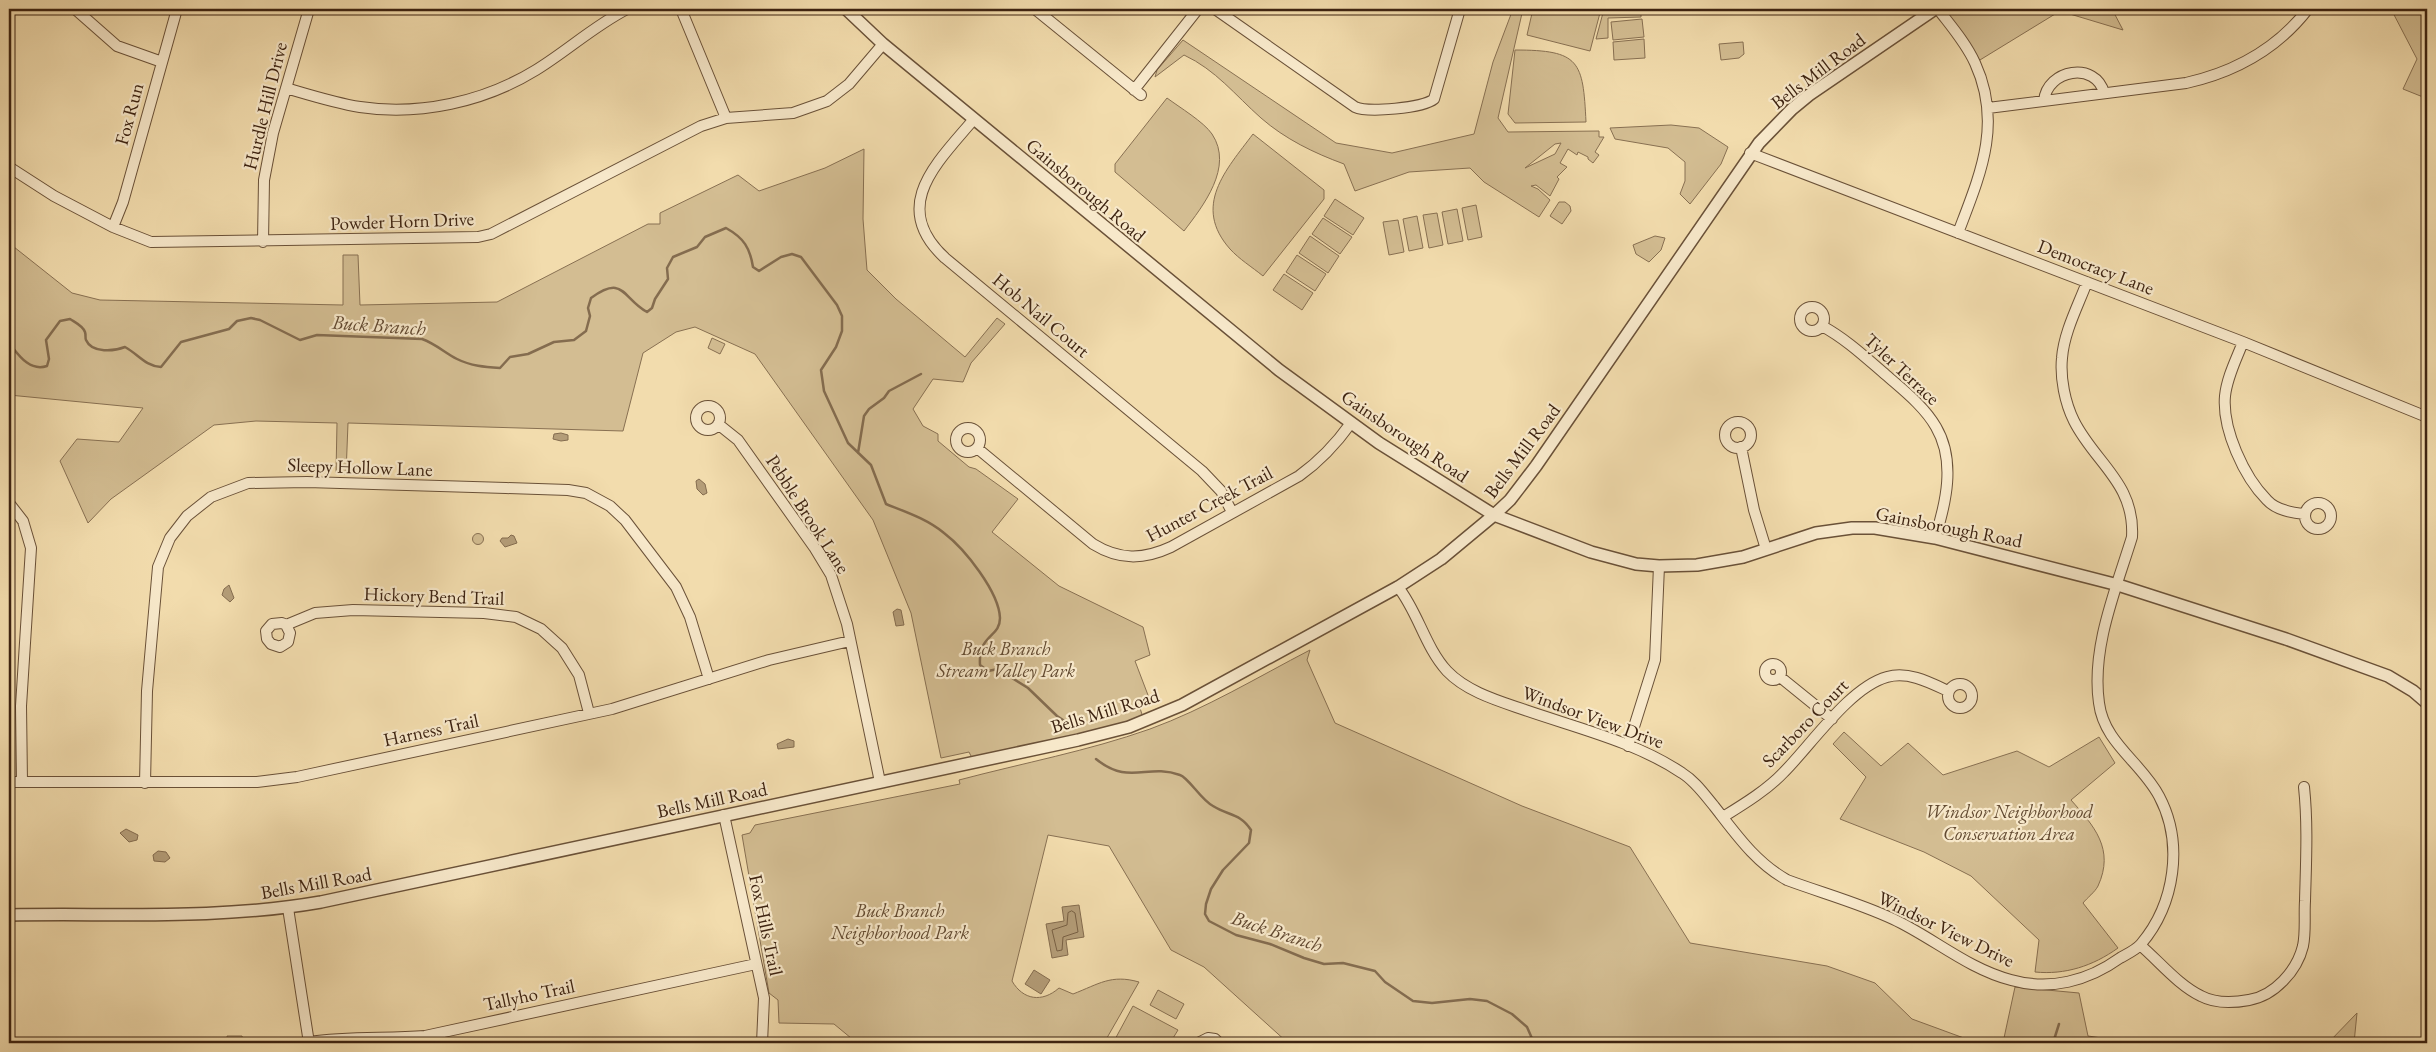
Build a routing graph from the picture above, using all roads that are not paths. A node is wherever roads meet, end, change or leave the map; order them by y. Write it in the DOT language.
graph roads {
  1 [pos="75,9"];
  2 [pos="177,9"];
  3 [pos="309,9"];
  4 [pos="628,9"];
  5 [pos="681,9"];
  6 [pos="846,9"];
  7 [pos="1035,9"];
  8 [pos="1198,9"];
  9 [pos="1215,9"];
  10 [pos="1460,9"];
  11 [pos="1937,9"];
  12 [pos="2308,9"];
  13 [pos="883,44"];
  14 [pos="162,62"];
  15 [pos="286,88"];
  16 [pos="2104,93"];
  17 [pos="2044,101"];
  18 [pos="1988,108"];
  19 [pos="726,118"];
  20 [pos="974,119"];
  21 [pos="1750,154"];
  22 [pos="9,167"];
  23 [pos="113,227"];
  24 [pos="1958,233"];
  25 [pos="263,242"];
  26 [pos="2087,282"];
  27 [pos="1822,326"];
  28 [pos="2243,342"];
  29 [pos="2427,417"];
  30 [pos="1351,423"];
  31 [pos="718,424"];
  32 [pos="1741,447"];
  33 [pos="977,448"];
  34 [pos="9,502"];
  35 [pos="1232,512"];
  36 [pos="2305,514"];
  37 [pos="1494,515"];
  38 [pos="1935,538"];
  39 [pos="1766,549"];
  40 [pos="1659,566"];
  41 [pos="2118,585"];
  42 [pos="1398,586"];
  43 [pos="286,625"];
  44 [pos="850,641"];
  45 [pos="1780,677"];
  46 [pos="709,679"];
  47 [pos="1948,691"];
  48 [pos="2427,703"];
  49 [pos="589,714"];
  50 [pos="1832,719"];
  51 [pos="1628,746"];
  52 [pos="9,782"];
  53 [pos="22,782"];
  54 [pos="880,782"];
  55 [pos="145,783"];
  56 [pos="2304,787"];
  57 [pos="724,815"];
  58 [pos="1723,817"];
  59 [pos="288,908"];
  60 [pos="9,915"];
  61 [pos="2140,945"];
  62 [pos="756,964"];
  63 [pos="309,1043"];
  64 [pos="762,1043"];
  65 [pos="1198,1043"];
  66 [pos="1219,1043"];
  1 -- 14 [label="street"];
  2 -- 14 [label="street, Fox Run"];
  3 -- 15 [label="street, Hurdle Hill Drive"];
  4 -- 15 [label="street"];
  5 -- 19 [label="street"];
  6 -- 13 [label="street, Gainsborough Road"];
  7 -- 8 [label="street"];
  9 -- 10 [label="street"];
  11 -- 18 [label="street"];
  11 -- 21 [label="street, Bells Mill Road"];
  12 -- 16 [label="street"];
  13 -- 19 [label="street, Powder Horn Drive"];
  13 -- 20 [label="street, Gainsborough Road"];
  14 -- 23 [label="street, Fox Run"];
  15 -- 25 [label="street, Hurdle Hill Drive"];
  16 -- 17 [label="street"];
  16 -- 17 [label="street"];
  17 -- 18 [label="street"];
  18 -- 24 [label="street"];
  19 -- 25 [label="street, Powder Horn Drive"];
  20 -- 30 [label="street, Gainsborough Road"];
  20 -- 35 [label="street, Hob Nail Court"];
  21 -- 24 [label="street, Democracy Lane"];
  21 -- 37 [label="street, Bells Mill Road"];
  22 -- 23 [label="street, Powder Horn Drive"];
  23 -- 25 [label="street, Powder Horn Drive"];
  24 -- 26 [label="street, Democracy Lane"];
  26 -- 28 [label="street, Democracy Lane"];
  26 -- 41 [label="street, Windsor View Drive"];
  27 -- 38 [label="street, Tyler Terrace"];
  28 -- 29 [label="street, Democracy Lane"];
  28 -- 36 [label="street"];
  30 -- 35 [label="street, Hunter Creek Trail"];
  30 -- 37 [label="street, Gainsborough Road"];
  31 -- 44 [label="street, Pebble Brook Lane"];
  32 -- 39 [label="street"];
  33 -- 35 [label="street, Hunter Creek Trail"];
  34 -- 53 [label="street"];
  37 -- 40 [label="street, Gainsborough Road"];
  37 -- 42 [label="street, Bells Mill Road"];
  38 -- 39 [label="street, Gainsborough Road"];
  38 -- 41 [label="street, Gainsborough Road"];
  39 -- 40 [label="street, Gainsborough Road"];
  40 -- 51 [label="street"];
  41 -- 48 [label="street, Gainsborough Road"];
  41 -- 61 [label="street, Windsor View Drive"];
  42 -- 51 [label="street, Windsor View Drive"];
  42 -- 54 [label="street, Bells Mill Road"];
  43 -- 49 [label="street, Hickory Bend Trail"];
  44 -- 46 [label="street, Harness Trail"];
  44 -- 54 [label="street, Pebble Brook Lane"];
  45 -- 50 [label="street"];
  46 -- 49 [label="street, Harness Trail"];
  46 -- 55 [label="street, Sleepy Hollow Lane"];
  47 -- 50 [label="street, Scarboro Court"];
  49 -- 55 [label="street, Harness Trail"];
  50 -- 58 [label="street, Scarboro Court"];
  51 -- 58 [label="street, Windsor View Drive"];
  52 -- 53 [label="street, Harness Trail"];
  53 -- 55 [label="street, Harness Trail"];
  54 -- 57 [label="street, Bells Mill Road"];
  56 -- 61 [label="street"];
  57 -- 59 [label="street, Bells Mill Road"];
  57 -- 62 [label="street, Fox Hills Trail"];
  58 -- 61 [label="street, Windsor View Drive"];
  59 -- 60 [label="street, Bells Mill Road"];
  59 -- 63 [label="street"];
  62 -- 63 [label="street, Tallyho Trail"];
  62 -- 64 [label="street, Fox Hills Trail"];
  65 -- 66 [label="street"];
}
